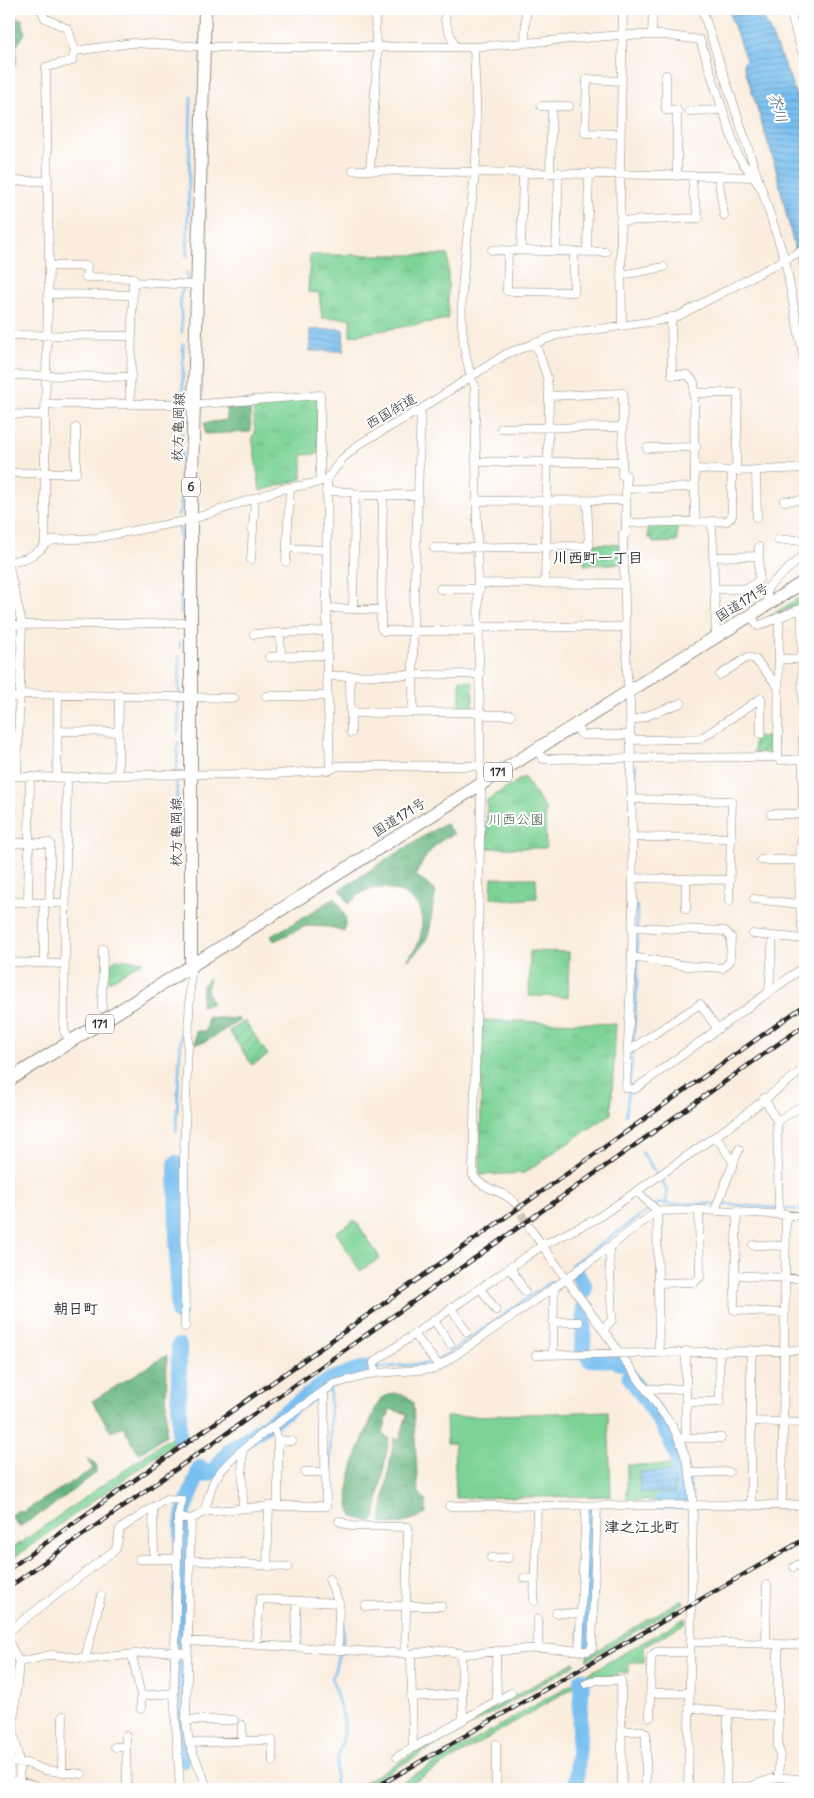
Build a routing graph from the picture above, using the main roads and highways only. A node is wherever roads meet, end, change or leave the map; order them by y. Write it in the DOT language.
graph roads {
  1 [pos="205,9"];
  2 [pos="805,580"];
  3 [pos="191,966"];
  4 [pos="9,1080"];
  1 -- 3 [label="main road, 枚方亀岡線 / 6"];
  2 -- 3 [label="main road, 国道171号 / 171"];
  3 -- 4 [label="main road, 国道171号 / 171"];
}
